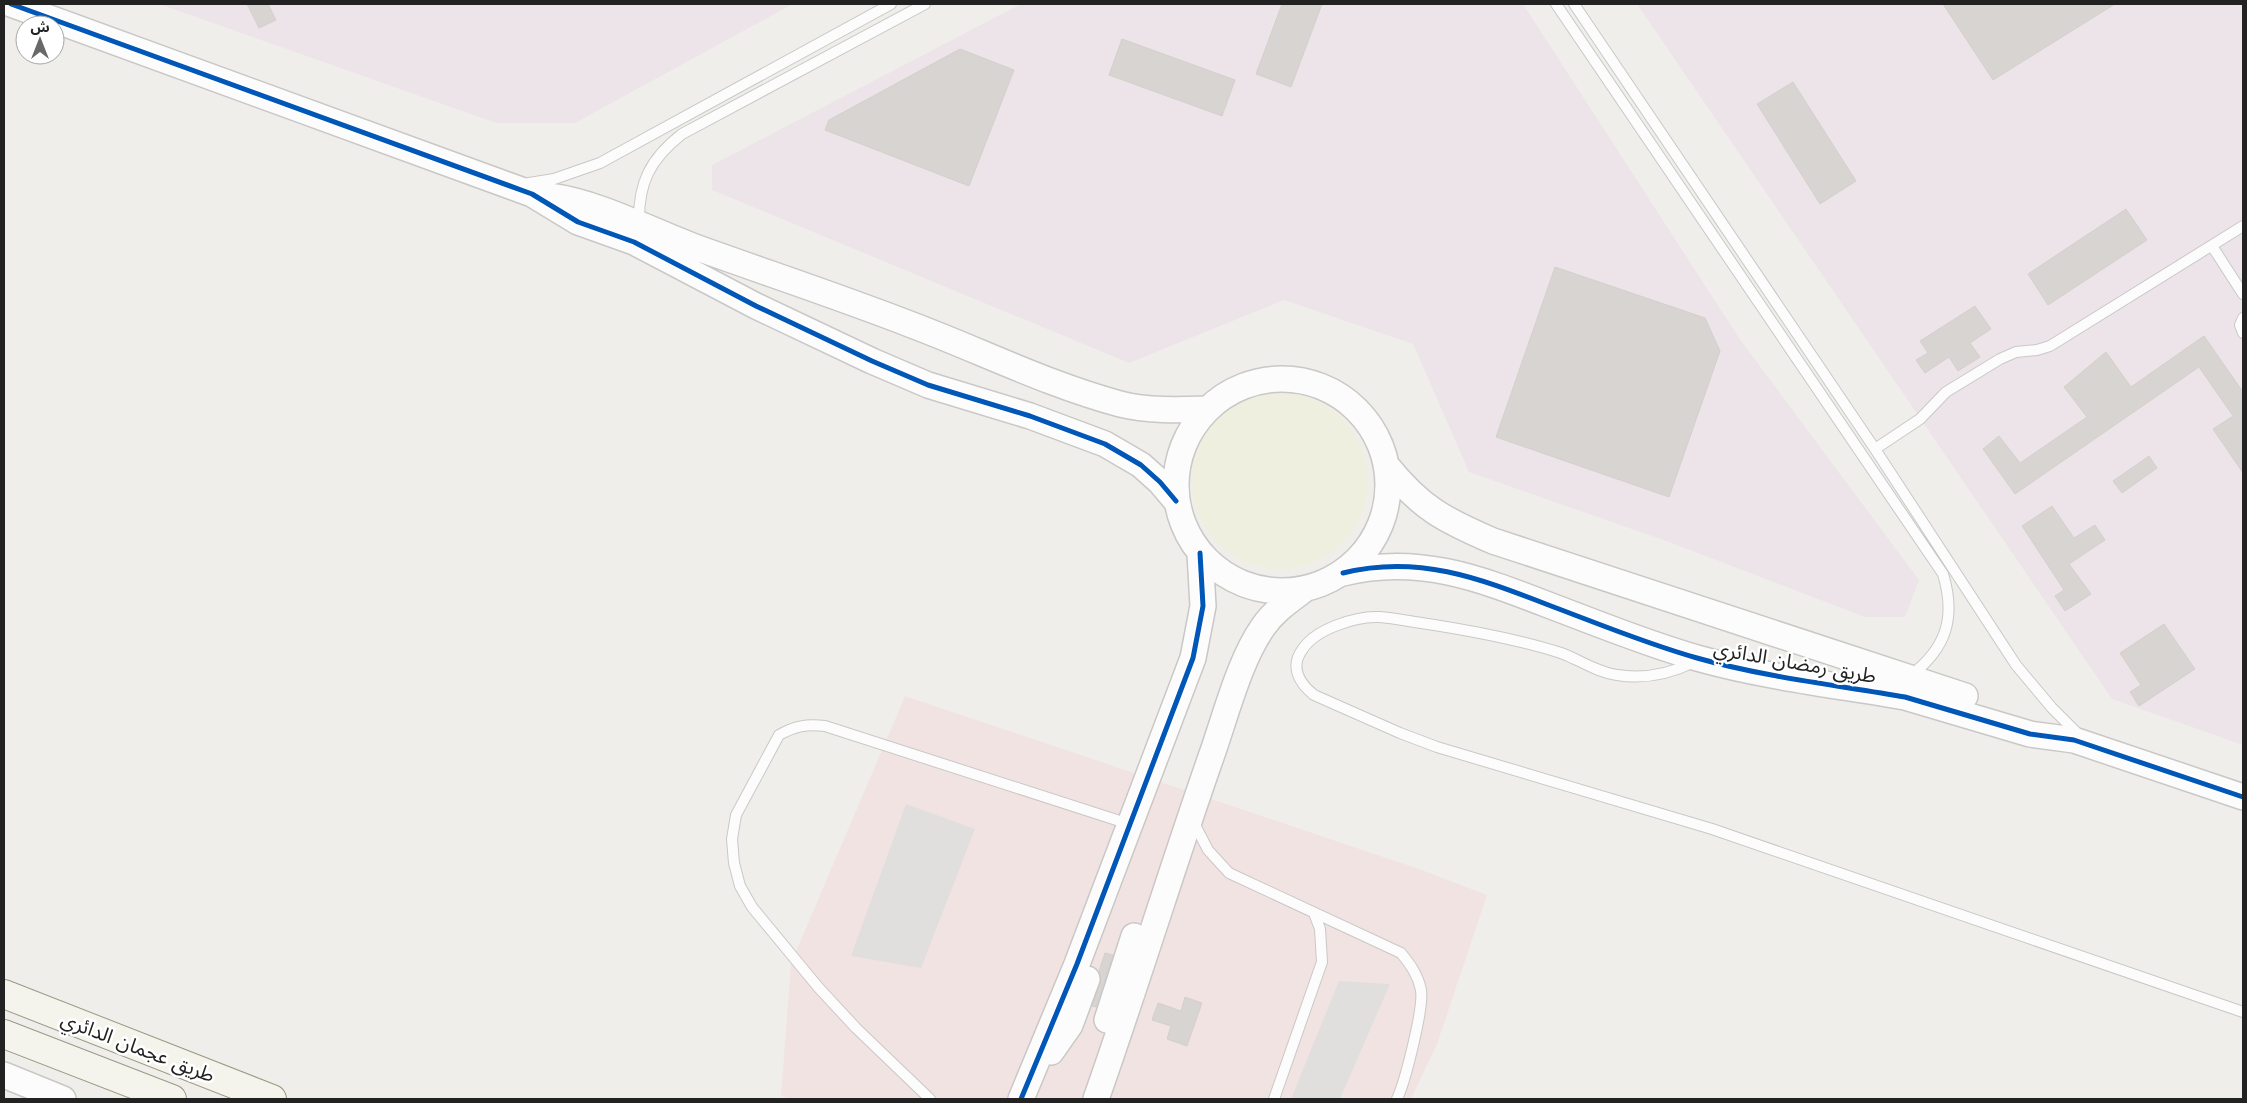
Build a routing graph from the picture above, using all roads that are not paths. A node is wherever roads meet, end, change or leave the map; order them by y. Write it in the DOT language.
graph roads {
  1 [pos="11,4"];
  2 [pos="891,4"];
  3 [pos="925,4"];
  4 [pos="1556,4"];
  5 [pos="1574,4"];
  6 [pos="506,184"];
  7 [pos="532,194"];
  8 [pos="639,225"];
  9 [pos="2243,226"];
  10 [pos="2212,246"];
  11 [pos="2243,294"];
  12 [pos="2243,318"];
  13 [pos="2243,333"];
  14 [pos="1206,409"];
  15 [pos="1875,449"];
  16 [pos="1387,466"];
  17 [pos="1176,501"];
  18 [pos="1200,553"];
  19 [pos="1342,572"];
  20 [pos="1304,589"];
  21 [pos="1699,659"];
  22 [pos="1908,677"];
  23 [pos="2083,744"];
  24 [pos="2243,798"];
  25 [pos="1191,814"];
  26 [pos="1126,831"];
  27 [pos="1175,860"];
  28 [pos="1314,913"];
  29 [pos="4,994"];
  30 [pos="2243,1012"];
  31 [pos="4,1034"];
  32 [pos="4,1075"];
  33 [pos="1025,1091"];
  34 [pos="63,1099"];
  35 [pos="172,1099"];
  36 [pos="272,1099"];
  37 [pos="930,1099"];
  38 [pos="1094,1099"];
  39 [pos="1100,1099"];
  40 [pos="1274,1099"];
  41 [pos="1397,1099"];
  1 -- 6 [label="street"];
  2 -- 6 [label="lane"];
  3 -- 8 [label="lane"];
  4 -- 22 [label="lane"];
  5 -- 15 [label="lane"];
  6 -- 7 [label="street"];
  7 -- 8 [label="street"];
  7 -- 17 [label="street"];
  8 -- 14 [label="street"];
  9 -- 10 [label="lane"];
  10 -- 11 [label="lane"];
  10 -- 15 [label="lane"];
  12 -- 13 [label="lane"];
  14 -- 16 [label="street"];
  14 -- 17 [label="street"];
  15 -- 23 [label="lane"];
  16 -- 19 [label="street"];
  16 -- 22 [label="street, طريق رمضان الدائري"];
  17 -- 18 [label="street"];
  18 -- 20 [label="street"];
  18 -- 26 [label="street"];
  19 -- 20 [label="street"];
  19 -- 21 [label="street, طريق رمضان الدائري"];
  20 -- 25 [label="street"];
  21 -- 23 [label="street, طريق رمضان الدائري"];
  21 -- 30 [label="lane"];
  22 -- 23 [label="street, طريق رمضان الدائري"];
  23 -- 24 [label="street, طريق رمضان الدائري"];
  25 -- 27 [label="street"];
  25 -- 28 [label="lane"];
  26 -- 33 [label="street"];
  26 -- 33 [label="street"];
  26 -- 37 [label="lane"];
  27 -- 38 [label="street"];
  27 -- 39 [label="street"];
  28 -- 40 [label="lane"];
  28 -- 41 [label="lane"];
  29 -- 36 [label="main road, طريق عجمان الدائري"];
  31 -- 35 [label="main road, طريق عجمان الدائري"];
  32 -- 34 [label="street"];
}
